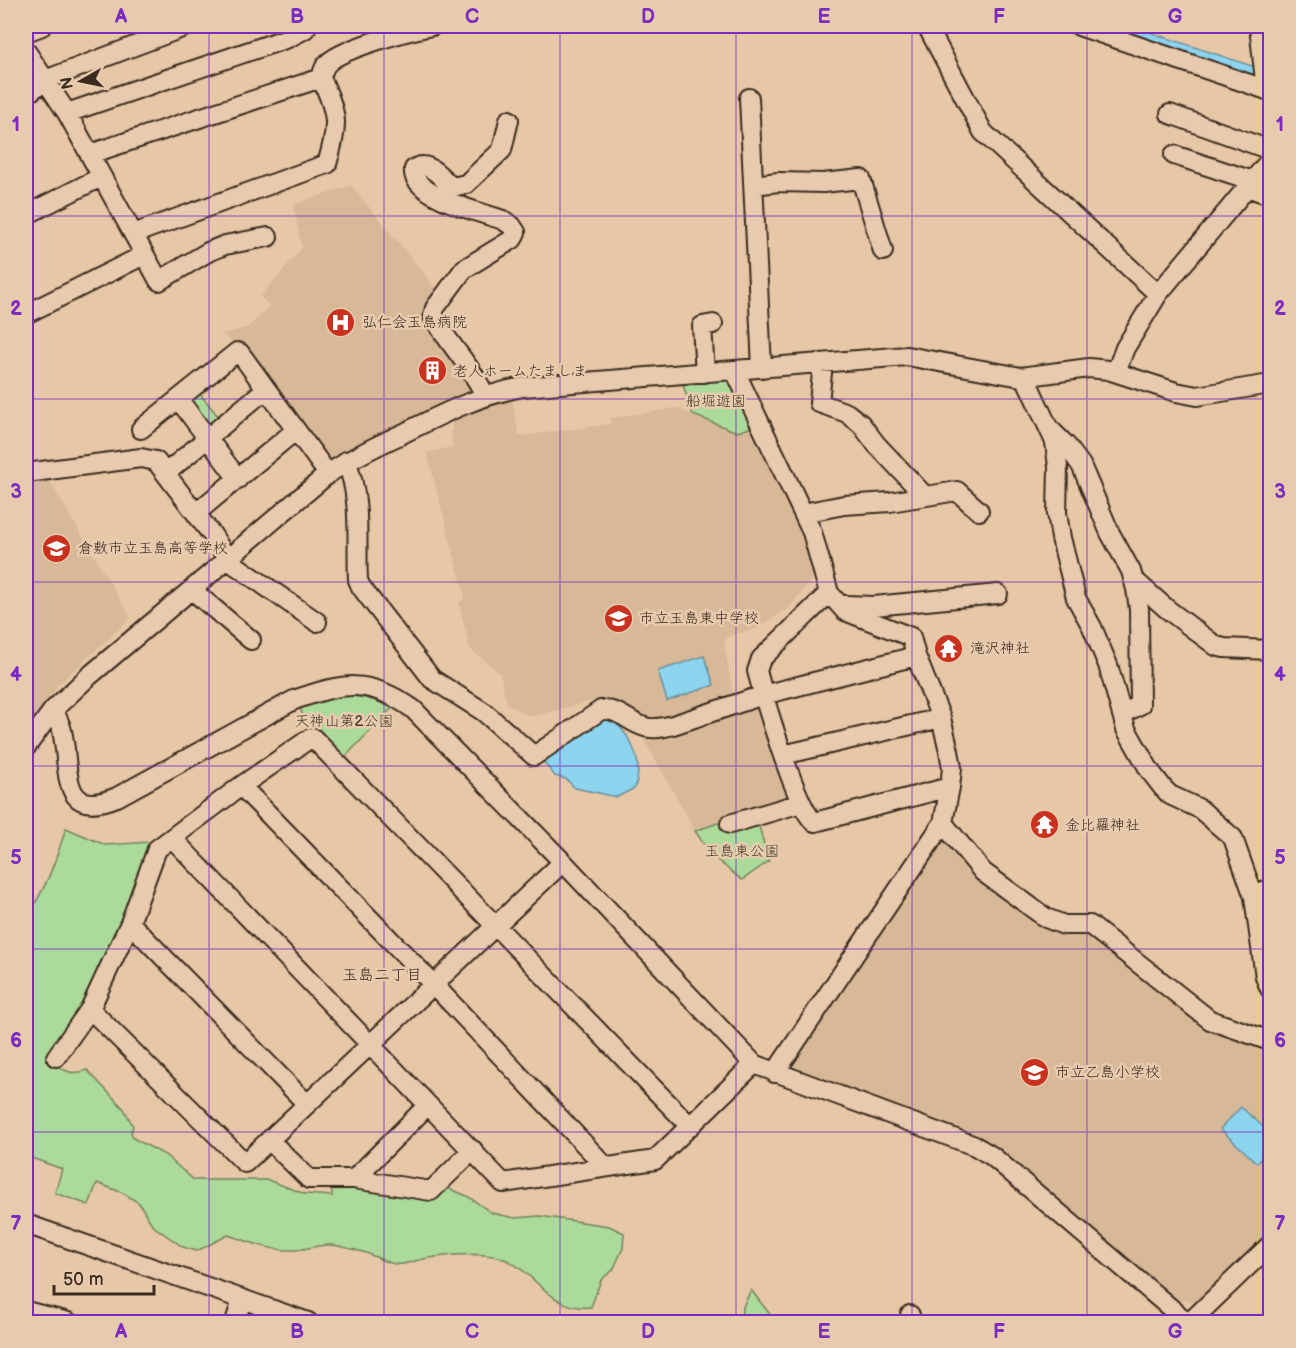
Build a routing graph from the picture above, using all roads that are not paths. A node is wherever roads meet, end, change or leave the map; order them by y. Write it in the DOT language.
graph roads {
  1 [pos="42,26"];
  2 [pos="187,26"];
  3 [pos="307,26"];
  4 [pos="432,26"];
  5 [pos="927,26"];
  6 [pos="1079,26"];
  7 [pos="1259,26"];
  8 [pos="26,32"];
  9 [pos="26,51"];
  10 [pos="321,78"];
  11 [pos="45,81"];
  12 [pos="1268,90"];
  13 [pos="26,95"];
  14 [pos="749,98"];
  15 [pos="67,113"];
  16 [pos="1170,114"];
  17 [pos="509,120"];
  18 [pos="1270,150"];
  19 [pos="90,154"];
  20 [pos="1174,155"];
  21 [pos="1270,160"];
  22 [pos="101,177"];
  23 [pos="1250,184"];
  24 [pos="754,185"];
  25 [pos="1270,195"];
  26 [pos="26,214"];
  27 [pos="133,234"];
  28 [pos="268,237"];
  29 [pos="883,251"];
  30 [pos="144,255"];
  31 [pos="1158,294"];
  32 [pos="26,314"];
  33 [pos="713,324"];
  34 [pos="823,363"];
  35 [pos="762,368"];
  36 [pos="735,371"];
  37 [pos="1116,372"];
  38 [pos="705,373"];
  39 [pos="1024,377"];
  40 [pos="1270,384"];
  41 [pos="266,389"];
  42 [pos="485,396"];
  43 [pos="179,400"];
  44 [pos="1046,424"];
  45 [pos="141,429"];
  46 [pos="296,430"];
  47 [pos="207,438"];
  48 [pos="346,461"];
  49 [pos="26,473"];
  50 [pos="166,473"];
  51 [pos="328,474"];
  52 [pos="238,479"];
  53 [pos="924,495"];
  54 [pos="980,511"];
  55 [pos="196,513"];
  56 [pos="803,513"];
  57 [pos="228,560"];
  58 [pos="1133,579"];
  59 [pos="192,590"];
  60 [pos="998,594"];
  61 [pos="833,599"];
  62 [pos="317,622"];
  63 [pos="251,640"];
  64 [pos="1270,650"];
  65 [pos="916,656"];
  66 [pos="763,695"];
  67 [pos="53,710"];
  68 [pos="1122,714"];
  69 [pos="941,718"];
  70 [pos="26,747"];
  71 [pos="783,755"];
  72 [pos="241,786"];
  73 [pos="950,787"];
  74 [pos="801,803"];
  75 [pos="943,823"];
  76 [pos="730,824"];
  77 [pos="172,838"];
  78 [pos="562,862"];
  79 [pos="1270,888"];
  80 [pos="1254,897"];
  81 [pos="130,923"];
  82 [pos="496,925"];
  83 [pos="434,985"];
  84 [pos="1270,989"];
  85 [pos="90,1009"];
  86 [pos="1270,1041"];
  87 [pos="370,1046"];
  88 [pos="56,1057"];
  89 [pos="754,1064"];
  90 [pos="775,1073"];
  91 [pos="307,1104"];
  92 [pos="428,1105"];
  93 [pos="690,1126"];
  94 [pos="269,1140"];
  95 [pos="472,1150"];
  96 [pos="605,1166"];
  97 [pos="354,1179"];
  98 [pos="26,1224"];
  99 [pos="1270,1245"];
  100 [pos="242,1300"];
  101 [pos="26,1311"];
  102 [pos="68,1323"];
  103 [pos="235,1323"];
  104 [pos="309,1323"];
  105 [pos="1188,1323"];
  1 -- 8 [label="street"];
  2 -- 11 [label="street"];
  3 -- 15 [label="street"];
  4 -- 10 [label="street"];
  5 -- 31 [label="street"];
  6 -- 12 [label="street"];
  7 -- 12 [label="street"];
  9 -- 11 [label="street"];
  10 -- 19 [label="street"];
  10 -- 27 [label="street"];
  11 -- 13 [label="street"];
  11 -- 15 [label="street"];
  14 -- 24 [label="street"];
  15 -- 19 [label="street"];
  16 -- 18 [label="street"];
  17 -- 42 [label="street"];
  19 -- 22 [label="street"];
  20 -- 23 [label="street"];
  21 -- 23 [label="street"];
  22 -- 26 [label="street"];
  22 -- 27 [label="street"];
  23 -- 25 [label="street"];
  23 -- 31 [label="street"];
  24 -- 29 [label="street"];
  24 -- 35 [label="street"];
  27 -- 30 [label="street"];
  28 -- 30 [label="street"];
  30 -- 32 [label="street"];
  31 -- 37 [label="street"];
  33 -- 38 [label="street"];
  34 -- 35 [label="street"];
  34 -- 39 [label="street"];
  34 -- 53 [label="street"];
  35 -- 36 [label="street"];
  36 -- 38 [label="street"];
  36 -- 56 [label="street"];
  37 -- 39 [label="street"];
  37 -- 40 [label="street"];
  38 -- 42 [label="street"];
  39 -- 44 [label="street"];
  41 -- 43 [label="street"];
  41 -- 46 [label="street"];
  41 -- 47 [label="street"];
  42 -- 48 [label="street"];
  43 -- 45 [label="street"];
  43 -- 47 [label="street"];
  44 -- 58 [label="street"];
  44 -- 68 [label="street"];
  46 -- 51 [label="street"];
  46 -- 52 [label="street"];
  47 -- 50 [label="street"];
  47 -- 52 [label="street"];
  48 -- 51 [label="street"];
  48 -- 66 [label="street"];
  49 -- 50 [label="street"];
  50 -- 55 [label="street"];
  51 -- 57 [label="street"];
  52 -- 55 [label="street"];
  53 -- 54 [label="street"];
  53 -- 56 [label="street"];
  55 -- 57 [label="street"];
  56 -- 61 [label="street"];
  57 -- 59 [label="street"];
  57 -- 62 [label="street"];
  58 -- 64 [label="street"];
  58 -- 68 [label="street"];
  59 -- 63 [label="street"];
  59 -- 67 [label="street"];
  60 -- 61 [label="street"];
  61 -- 65 [label="street"];
  61 -- 66 [label="street"];
  65 -- 66 [label="street"];
  65 -- 69 [label="street"];
  66 -- 71 [label="street"];
  67 -- 70 [label="street"];
  67 -- 78 [label="street"];
  68 -- 80 [label="street"];
  69 -- 71 [label="street"];
  69 -- 73 [label="street"];
  71 -- 74 [label="street"];
  72 -- 77 [label="street"];
  72 -- 82 [label="street"];
  72 -- 83 [label="street"];
  73 -- 74 [label="street"];
  73 -- 75 [label="street"];
  74 -- 76 [label="street"];
  75 -- 86 [label="street"];
  75 -- 90 [label="street"];
  77 -- 81 [label="street"];
  77 -- 87 [label="street"];
  78 -- 82 [label="street"];
  78 -- 89 [label="street"];
  79 -- 80 [label="street"];
  80 -- 84 [label="street"];
  81 -- 85 [label="street"];
  81 -- 91 [label="street"];
  82 -- 83 [label="street"];
  82 -- 93 [label="street"];
  83 -- 87 [label="street"];
  83 -- 96 [label="street"];
  85 -- 88 [label="street"];
  85 -- 94 [label="street"];
  87 -- 91 [label="street"];
  87 -- 92 [label="street"];
  89 -- 90 [label="street"];
  89 -- 93 [label="street"];
  90 -- 105 [label="street"];
  91 -- 94 [label="street"];
  92 -- 95 [label="street"];
  92 -- 97 [label="street"];
  93 -- 96 [label="street"];
  94 -- 97 [label="street"];
  95 -- 96 [label="street"];
  95 -- 97 [label="street"];
  98 -- 100 [label="street"];
  99 -- 105 [label="street"];
  100 -- 103 [label="street"];
  100 -- 104 [label="street"];
  101 -- 102 [label="street"];
}
